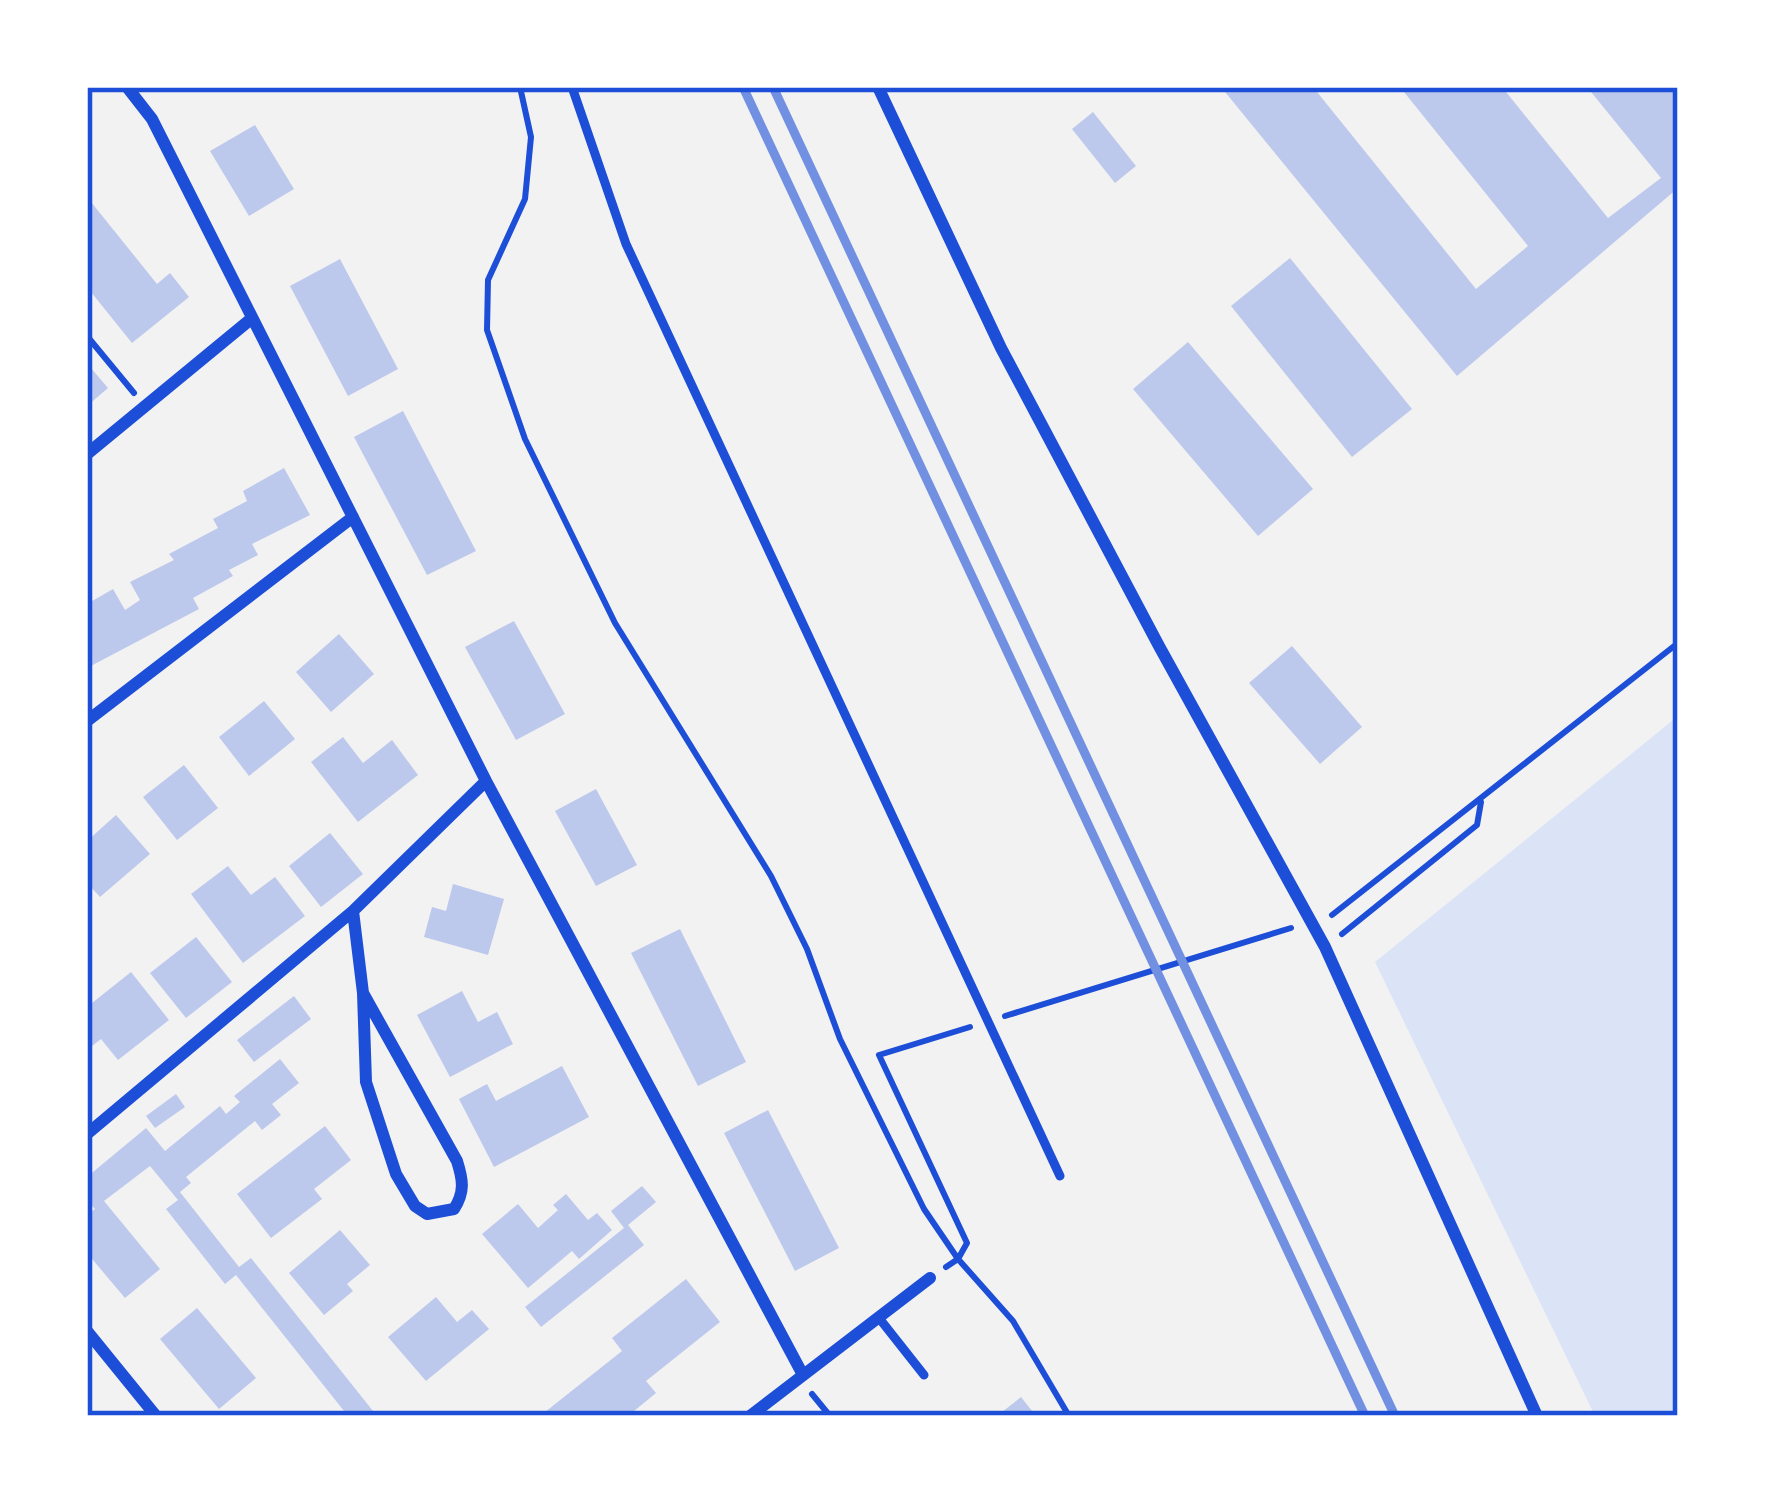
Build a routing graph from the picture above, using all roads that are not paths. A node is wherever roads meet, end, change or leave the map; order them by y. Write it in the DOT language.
graph roads {
  1 [pos="128,87"];
  2 [pos="572,87"];
  3 [pos="878,87"];
  4 [pos="251,319"];
  5 [pos="87,454"];
  6 [pos="353,517"];
  7 [pos="87,721"];
  8 [pos="486,782"];
  9 [pos="353,910"];
  10 [pos="363,993"];
  11 [pos="87,1134"];
  12 [pos="1060,1176"];
  13 [pos="930,1278"];
  14 [pos="879,1318"];
  15 [pos="87,1331"];
  16 [pos="803,1375"];
  17 [pos="924,1375"];
  18 [pos="156,1416"];
  19 [pos="750,1416"];
  20 [pos="1538,1416"];
  1 -- 4 [label="street"];
  2 -- 12 [label="lane"];
  3 -- 20 [label="street"];
  4 -- 5 [label="street"];
  4 -- 6 [label="street"];
  6 -- 7 [label="street"];
  6 -- 8 [label="street"];
  8 -- 9 [label="street"];
  8 -- 16 [label="street"];
  9 -- 10 [label="street"];
  9 -- 11 [label="street"];
  10 -- 10 [label="street"];
  13 -- 14 [label="street"];
  14 -- 16 [label="street"];
  14 -- 17 [label="lane"];
  15 -- 18 [label="street"];
  16 -- 19 [label="street"];
}
